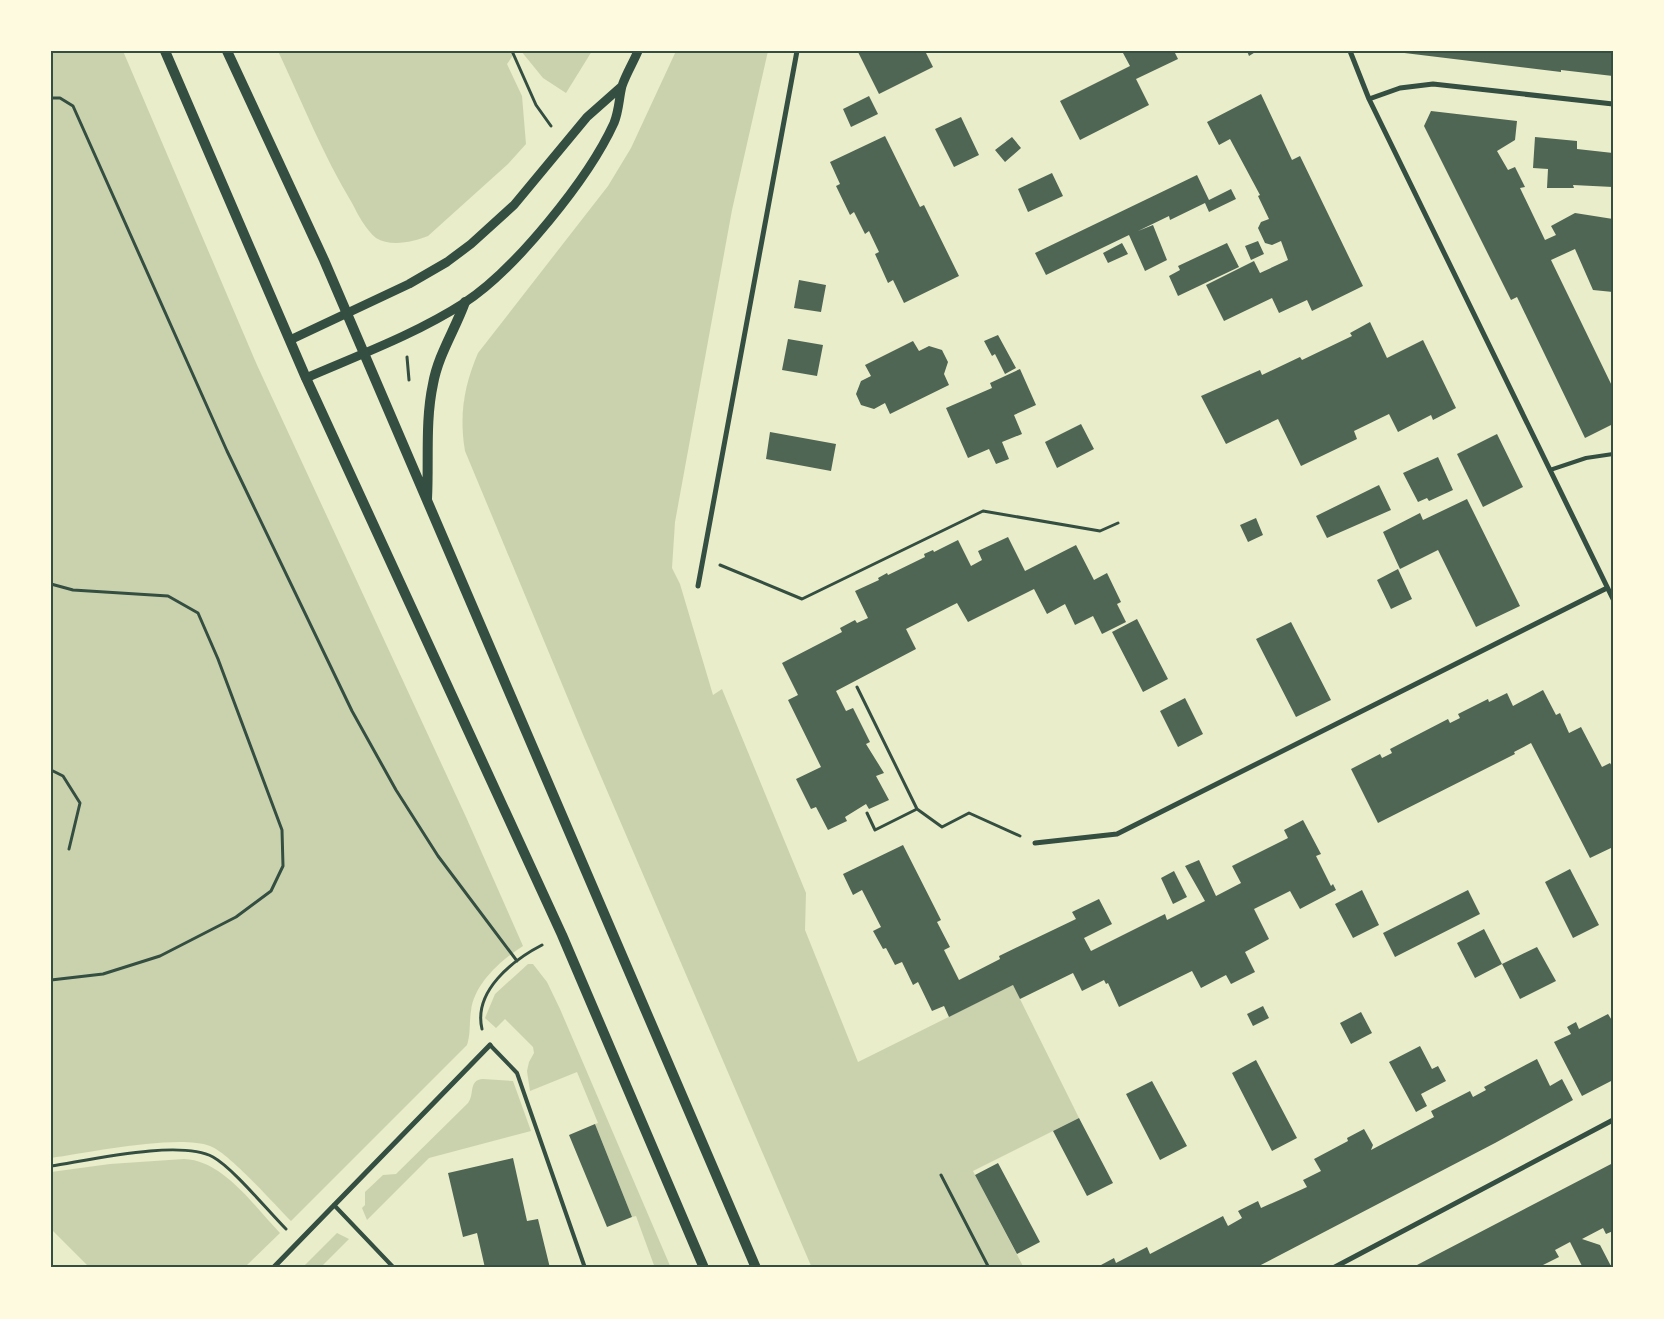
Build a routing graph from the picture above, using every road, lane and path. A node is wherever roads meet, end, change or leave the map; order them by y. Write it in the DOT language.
graph roads {
  1 [pos="165,51"];
  2 [pos="227,51"];
  3 [pos="512,51"];
  4 [pos="638,51"];
  5 [pos="797,51"];
  6 [pos="1350,51"];
  7 [pos="622,86"];
  8 [pos="51,98"];
  9 [pos="1370,99"];
  10 [pos="1613,104"];
  11 [pos="569,141"];
  12 [pos="465,302"];
  13 [pos="347,315"];
  14 [pos="290,340"];
  15 [pos="363,354"];
  16 [pos="306,378"];
  17 [pos="1613,454"];
  18 [pos="1550,470"];
  19 [pos="427,502"];
  20 [pos="1118,523"];
  21 [pos="704,558"];
  22 [pos="51,584"];
  23 [pos="698,586"];
  24 [pos="1608,588"];
  25 [pos="1613,599"];
  26 [pos="858,687"];
  27 [pos="51,770"];
  28 [pos="917,809"];
  29 [pos="866,813"];
  30 [pos="1035,843"];
  31 [pos="69,849"];
  32 [pos="562,935"];
  33 [pos="517,961"];
  34 [pos="51,980"];
  35 [pos="490,1045"];
  36 [pos="1613,1120"];
  37 [pos="51,1166"];
  38 [pos="941,1175"];
  39 [pos="334,1205"];
  40 [pos="299,1242"];
  41 [pos="273,1268"];
  42 [pos="394,1268"];
  43 [pos="585,1268"];
  44 [pos="704,1268"];
  45 [pos="756,1268"];
  46 [pos="989,1268"];
  47 [pos="1333,1268"];
  1 -- 14 [label="main road"];
  2 -- 13 [label="main road"];
  3 -- 11 [label="path"];
  4 -- 7 [label="street"];
  5 -- 21 [label="street"];
  6 -- 9 [label="street"];
  7 -- 11 [label="street"];
  7 -- 12 [label="street"];
  8 -- 33 [label="path"];
  9 -- 10 [label="street"];
  9 -- 18 [label="street"];
  11 -- 13 [label="street"];
  12 -- 15 [label="street"];
  12 -- 19 [label="main road"];
  13 -- 14 [label="street"];
  13 -- 15 [label="main road"];
  14 -- 16 [label="main road"];
  15 -- 16 [label="street"];
  15 -- 19 [label="main road"];
  16 -- 32 [label="main road"];
  17 -- 18 [label="lane"];
  18 -- 24 [label="street"];
  19 -- 45 [label="main road"];
  20 -- 21 [label="path"];
  21 -- 23 [label="street"];
  22 -- 34 [label="path"];
  24 -- 25 [label="street"];
  24 -- 30 [label="street"];
  26 -- 28 [label="path"];
  27 -- 31 [label="path"];
  28 -- 29 [label="path"];
  28 -- 30 [label="path"];
  32 -- 33 [label="path"];
  32 -- 44 [label="main road"];
  33 -- 35 [label="path"];
  35 -- 39 [label="street"];
  35 -- 43 [label="lane"];
  36 -- 47 [label="street"];
  37 -- 40 [label="path"];
  38 -- 46 [label="path"];
  39 -- 40 [label="street"];
  39 -- 42 [label="lane"];
  40 -- 41 [label="street"];
}
